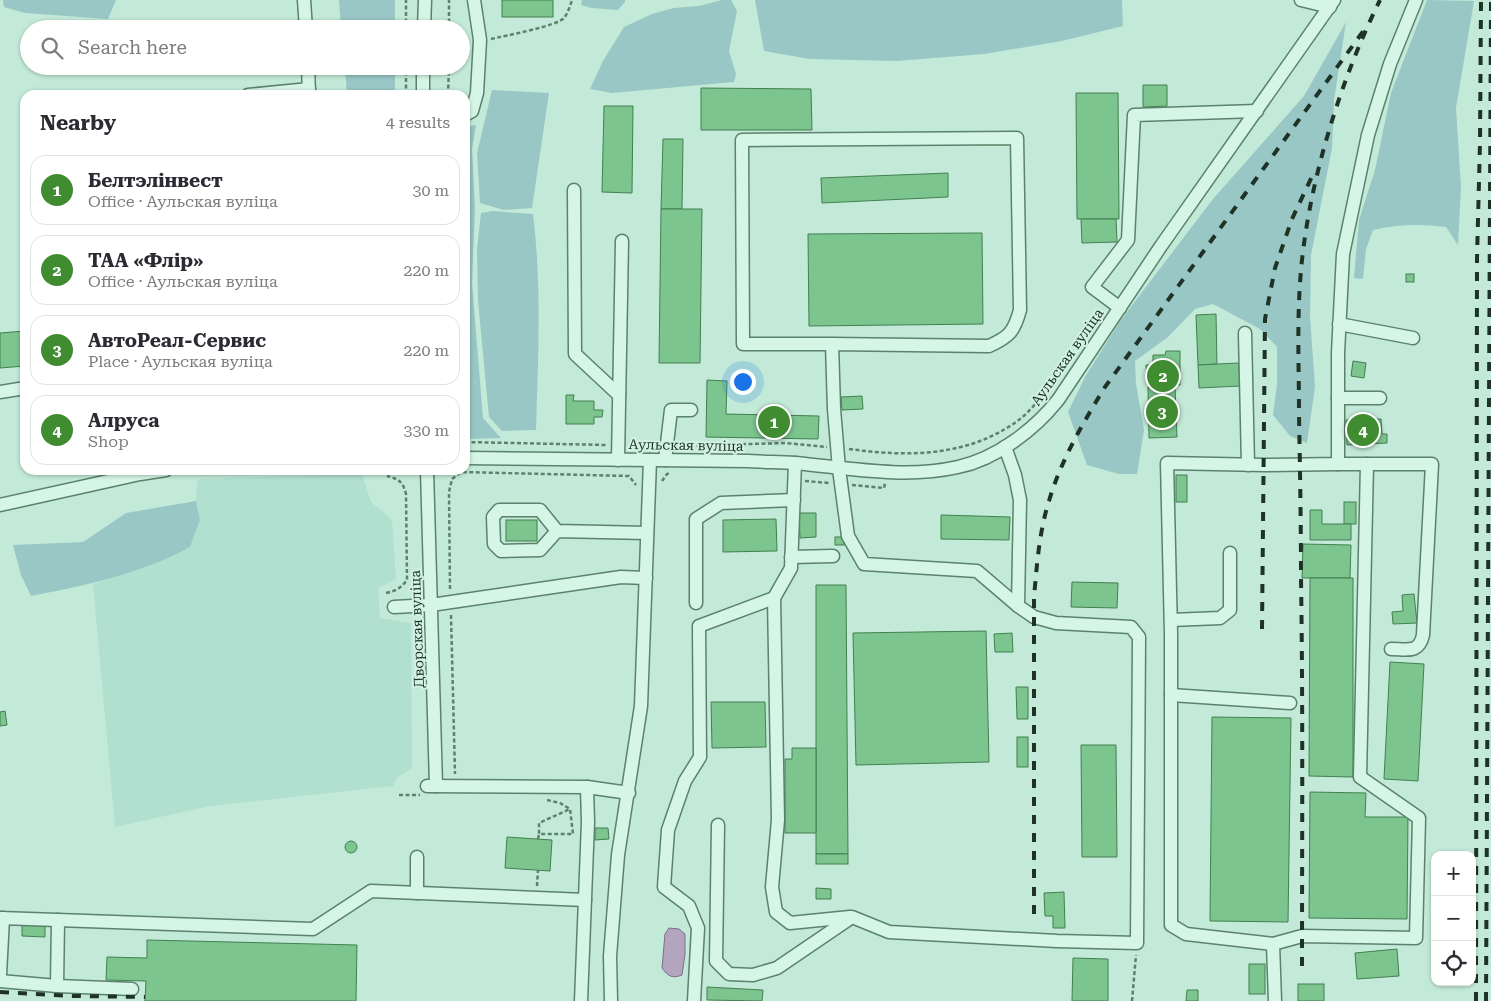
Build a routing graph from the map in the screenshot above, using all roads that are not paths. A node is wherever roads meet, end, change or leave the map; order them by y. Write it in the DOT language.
graph roads {
  1 [pos="304,0"];
  2 [pos="425,0"];
  3 [pos="474,0"];
  4 [pos="1301,0"];
  5 [pos="1416,0"];
  6 [pos="1332,4"];
  7 [pos="305,20"];
  8 [pos="424,20"];
  9 [pos="308,75"];
  10 [pos="423,75"];
  11 [pos="309,90"];
  12 [pos="423,90"];
  13 [pos="1257,111"];
  14 [pos="470,112"];
  15 [pos="574,190"];
  16 [pos="622,241"];
  17 [pos="1120,308"];
  18 [pos="1340,324"];
  19 [pos="1245,333"];
  20 [pos="1413,338"];
  21 [pos="832,344"];
  22 [pos="20,389"];
  23 [pos="0,392"];
  24 [pos="620,395"];
  25 [pos="1338,398"];
  26 [pos="1380,398"];
  27 [pos="691,410"];
  28 [pos="1005,447"];
  29 [pos="470,458"];
  30 [pos="618,460"];
  31 [pos="650,460"];
  32 [pos="665,460"];
  33 [pos="795,463"];
  34 [pos="1338,464"];
  35 [pos="1367,464"];
  36 [pos="1248,465"];
  37 [pos="839,469"];
  38 [pos="135,475"];
  39 [pos="427,475"];
  40 [pos="794,500"];
  41 [pos="0,505"];
  42 [pos="557,531"];
  43 [pos="647,533"];
  44 [pos="1230,553"];
  45 [pos="832,556"];
  46 [pos="792,557"];
  47 [pos="646,578"];
  48 [pos="774,598"];
  49 [pos="696,603"];
  50 [pos="431,605"];
  51 [pos="1018,606"];
  52 [pos="394,607"];
  53 [pos="1170,620"];
  54 [pos="1391,649"];
  55 [pos="1171,695"];
  56 [pos="1290,703"];
  57 [pos="587,787"];
  58 [pos="629,793"];
  59 [pos="718,825"];
  60 [pos="418,857"];
  61 [pos="416,893"];
  62 [pos="585,900"];
  63 [pos="852,916"];
  64 [pos="1,918"];
  65 [pos="58,920"];
  66 [pos="1274,944"];
  67 [pos="0,975"];
  68 [pos="0,982"];
  69 [pos="57,986"];
  70 [pos="132,989"];
  71 [pos="580,1001"];
  72 [pos="611,1001"];
  73 [pos="694,1001"];
  74 [pos="1275,1001"];
  1 -- 7 [label="street"];
  2 -- 8 [label="street"];
  3 -- 14 [label="street"];
  4 -- 6 [label="street"];
  5 -- 18 [label="street"];
  6 -- 13 [label="street, Аульская вуліца"];
  9 -- 11 [label="street"];
  10 -- 12 [label="street"];
  13 -- 17 [label="street, Аульская вуліца"];
  13 -- 17 [label="street"];
  15 -- 24 [label="street"];
  16 -- 24 [label="street"];
  17 -- 28 [label="street, Аульская вуліца"];
  18 -- 20 [label="street"];
  18 -- 25 [label="street"];
  19 -- 36 [label="street"];
  21 -- 21 [label="street"];
  21 -- 37 [label="street"];
  22 -- 23 [label="street"];
  24 -- 30 [label="street"];
  25 -- 26 [label="street"];
  25 -- 34 [label="street"];
  27 -- 32 [label="street"];
  28 -- 37 [label="street, Аульская вуліца"];
  28 -- 51 [label="street"];
  29 -- 30 [label="street, Аульская вуліца"];
  30 -- 31 [label="street, Аульская вуліца"];
  31 -- 32 [label="street, Аульская вуліца"];
  31 -- 43 [label="street"];
  32 -- 33 [label="street, Аульская вуліца"];
  33 -- 37 [label="street, Аульская вуліца"];
  33 -- 40 [label="street"];
  34 -- 35 [label="street"];
  34 -- 36 [label="street"];
  35 -- 54 [label="street"];
  35 -- 66 [label="street"];
  36 -- 53 [label="street"];
  37 -- 51 [label="street"];
  38 -- 41 [label="street"];
  39 -- 50 [label="street, Дворская вуліца"];
  40 -- 46 [label="street"];
  40 -- 49 [label="street"];
  42 -- 42 [label="street"];
  42 -- 43 [label="street"];
  43 -- 47 [label="street"];
  44 -- 53 [label="street"];
  45 -- 46 [label="street"];
  46 -- 48 [label="street"];
  47 -- 50 [label="street"];
  47 -- 58 [label="street"];
  48 -- 63 [label="street"];
  48 -- 73 [label="street"];
  50 -- 52 [label="street"];
  50 -- 57 [label="street, Дворская вуліца"];
  51 -- 63 [label="street"];
  53 -- 55 [label="street"];
  55 -- 56 [label="street"];
  55 -- 66 [label="street"];
  57 -- 58 [label="street"];
  57 -- 62 [label="street"];
  58 -- 72 [label="street"];
  59 -- 63 [label="street"];
  60 -- 61 [label="street"];
  61 -- 62 [label="street"];
  61 -- 65 [label="street"];
  62 -- 71 [label="street"];
  64 -- 65 [label="street"];
  64 -- 67 [label="street"];
  65 -- 69 [label="street"];
  66 -- 74 [label="street"];
  68 -- 69 [label="street"];
  69 -- 70 [label="street"];
}
